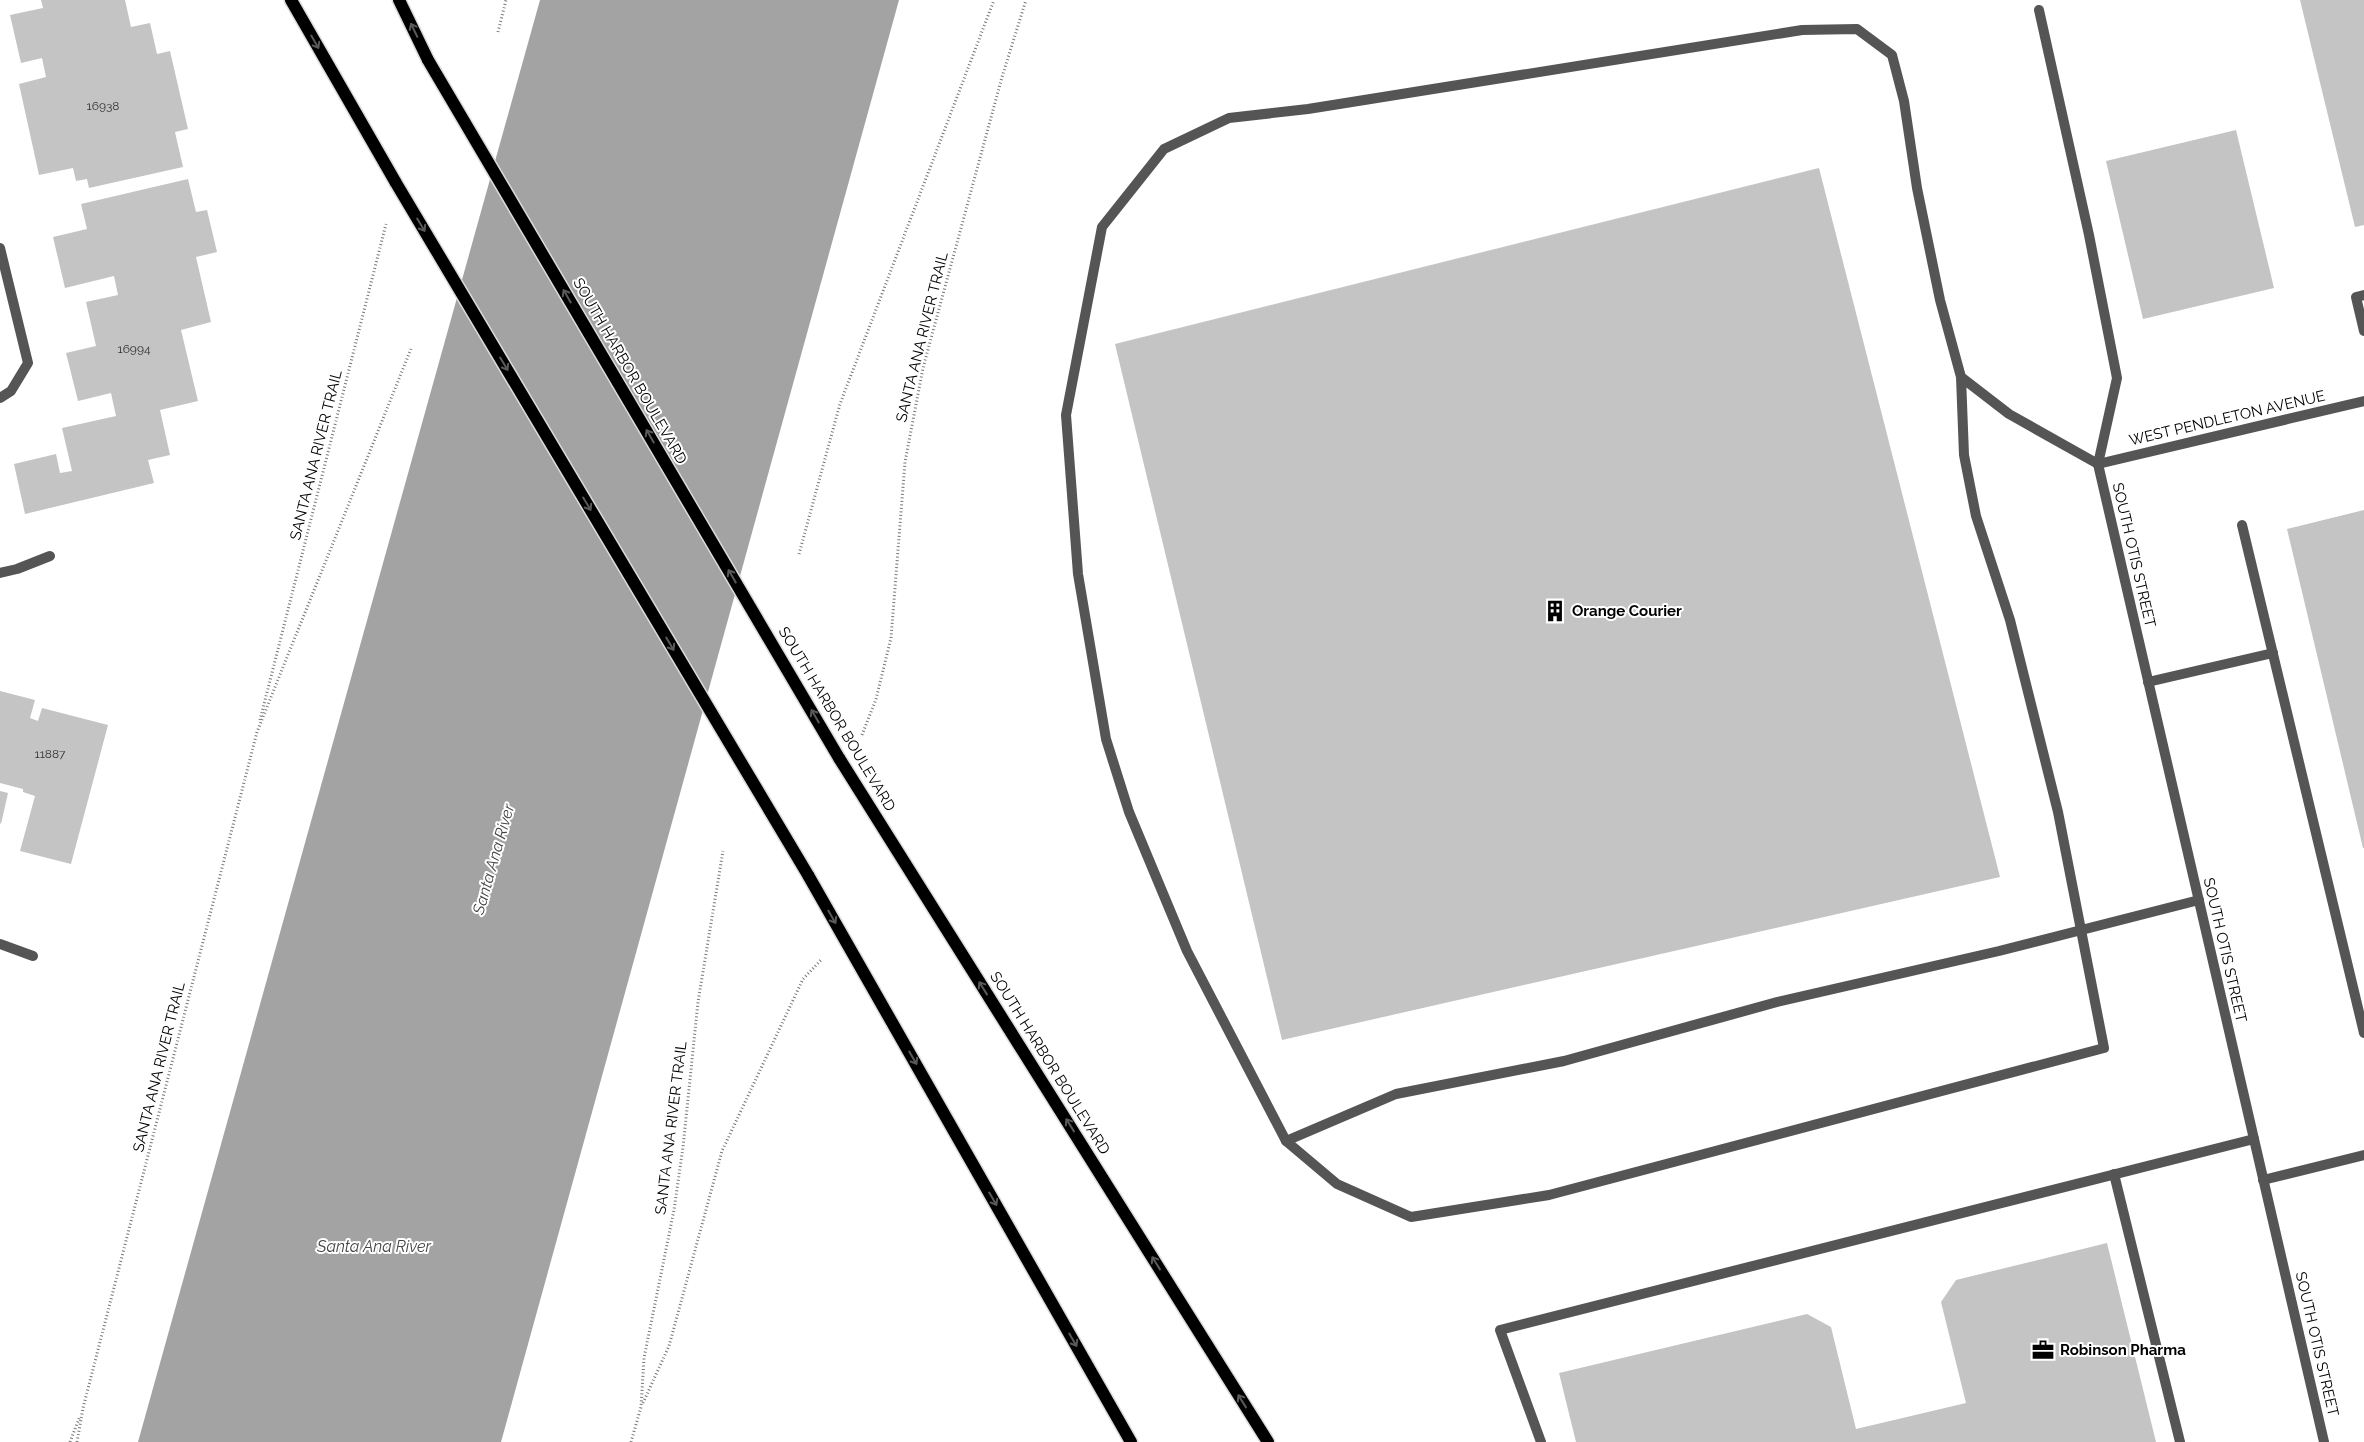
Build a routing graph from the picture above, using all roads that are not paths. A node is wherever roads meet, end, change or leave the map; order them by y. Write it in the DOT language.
graph roads {
  1 [pos="290,0"];
  2 [pos="399,0"];
  3 [pos="2039,10"];
  4 [pos="0,248"];
  5 [pos="2364,295"];
  6 [pos="2364,331"];
  7 [pos="1960,378"];
  8 [pos="0,398"];
  9 [pos="2364,401"];
  10 [pos="2098,464"];
  11 [pos="2242,524"];
  12 [pos="50,556"];
  13 [pos="0,572"];
  14 [pos="2273,654"];
  15 [pos="2148,682"];
  16 [pos="2199,900"];
  17 [pos="2082,930"];
  18 [pos="0,944"];
  19 [pos="33,956"];
  20 [pos="2364,1034"];
  21 [pos="2254,1139"];
  22 [pos="1286,1141"];
  23 [pos="2364,1155"];
  24 [pos="2114,1174"];
  25 [pos="2263,1180"];
  26 [pos="1131,1442"];
  27 [pos="1268,1442"];
  28 [pos="1542,1442"];
  29 [pos="2180,1442"];
  30 [pos="2324,1442"];
  1 -- 26 [label="main road, one-way, bridge"];
  27 -- 2 [label="main road, SOUTH HARBOR BOULEVARD, one-way, bridge"];
  3 -- 10 [label="street"];
  4 -- 8 [label="street"];
  5 -- 6 [label="street"];
  7 -- 10 [label="street"];
  7 -- 17 [label="street"];
  7 -- 22 [label="street"];
  9 -- 10 [label="street, WEST PENDLETON AVENUE"];
  10 -- 15 [label="street, SOUTH OTIS STREET"];
  11 -- 14 [label="street"];
  12 -- 13 [label="street"];
  14 -- 15 [label="street"];
  14 -- 20 [label="street"];
  15 -- 16 [label="street, SOUTH OTIS STREET"];
  16 -- 17 [label="street"];
  16 -- 21 [label="street, SOUTH OTIS STREET"];
  17 -- 22 [label="street"];
  17 -- 22 [label="street"];
  18 -- 19 [label="street"];
  21 -- 24 [label="street"];
  21 -- 25 [label="street, SOUTH OTIS STREET"];
  23 -- 25 [label="street"];
  24 -- 28 [label="street"];
  24 -- 29 [label="street"];
  25 -- 30 [label="street, SOUTH OTIS STREET"];
}
